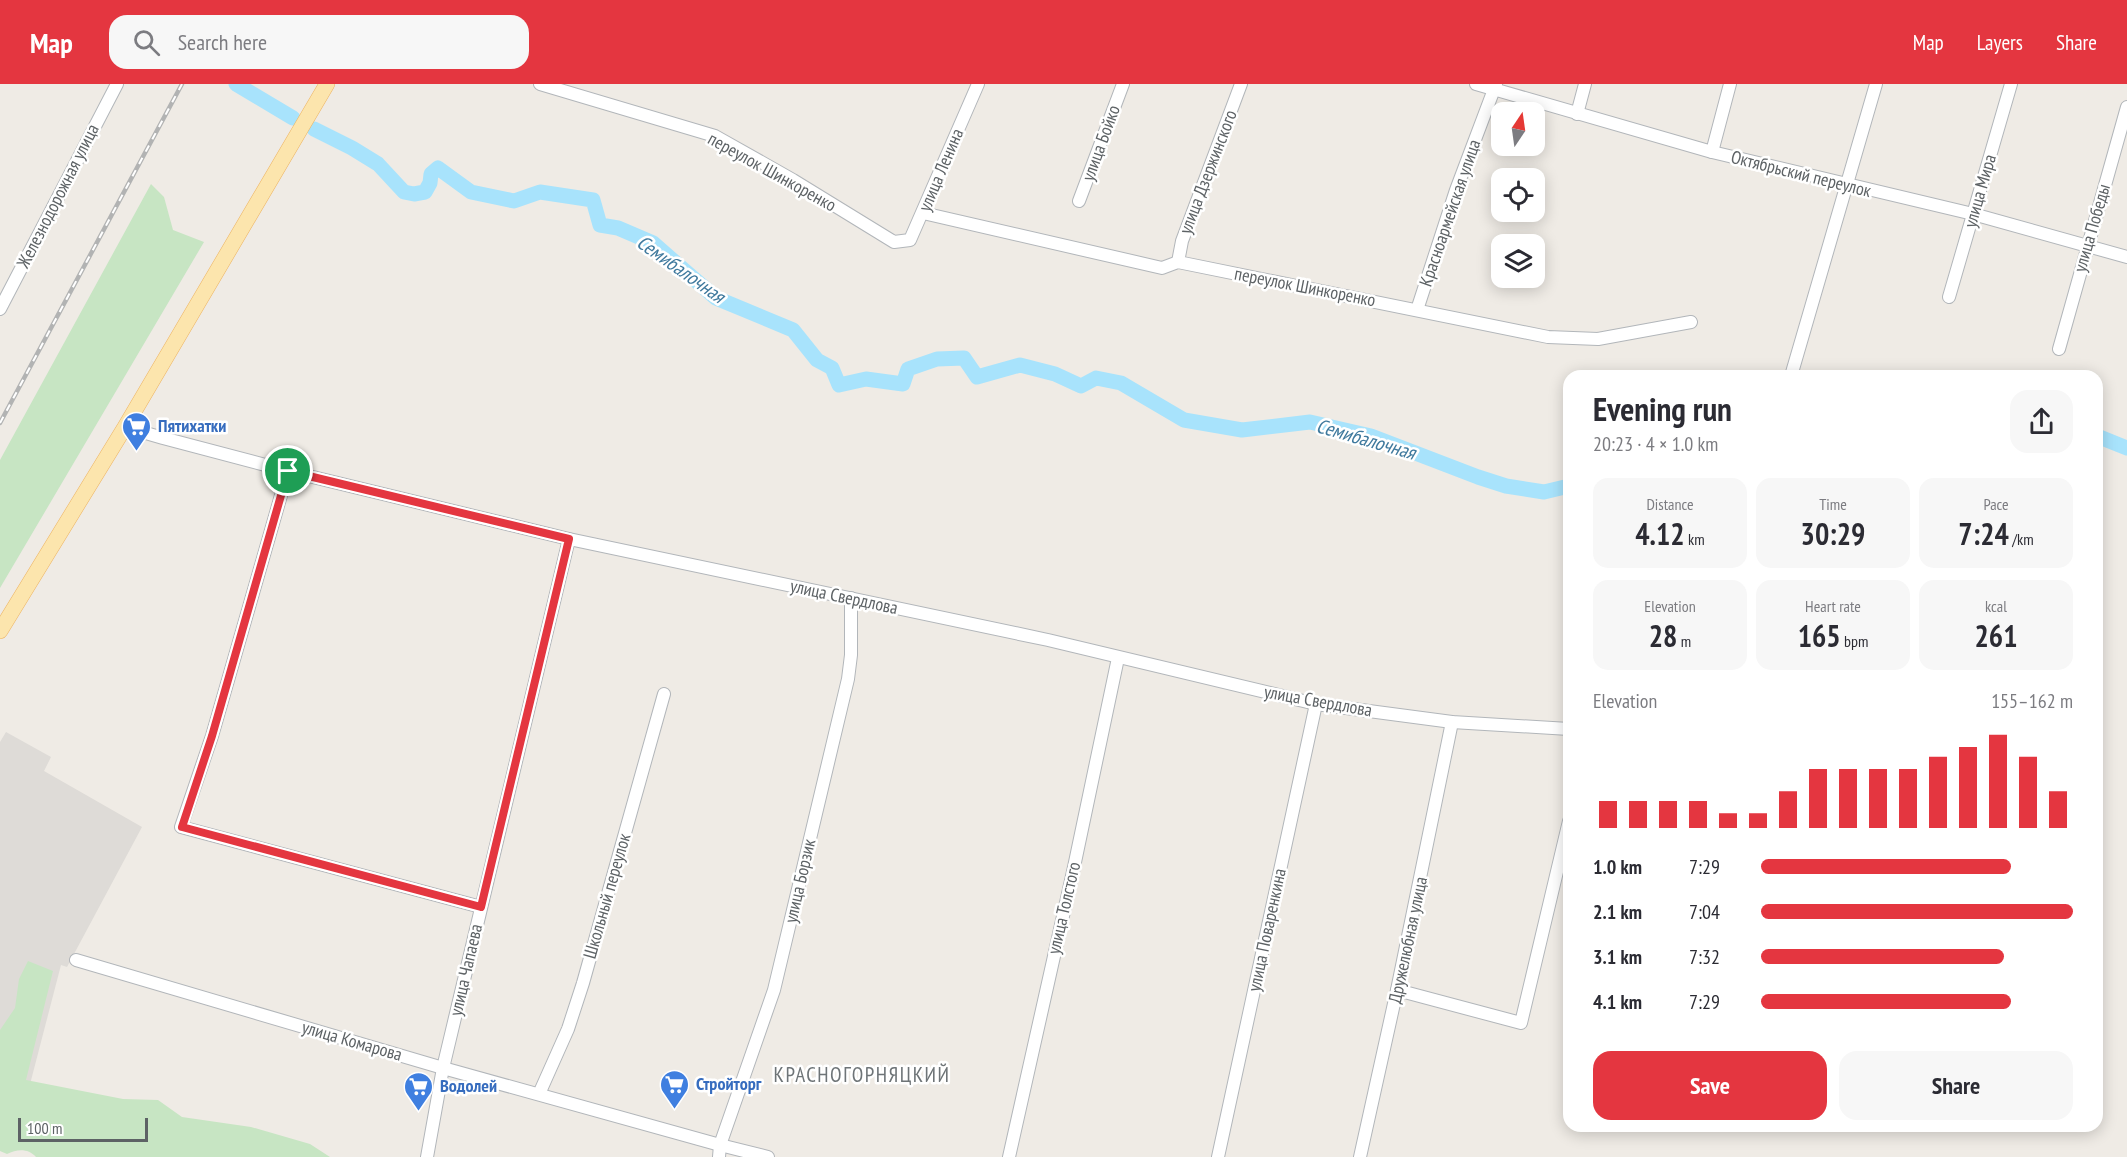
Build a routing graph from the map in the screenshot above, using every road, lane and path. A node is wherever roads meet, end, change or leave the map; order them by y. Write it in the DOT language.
graph roads {
  1 [pos="117,84"];
  2 [pos="327,84"];
  3 [pos="540,84"];
  4 [pos="978,84"];
  5 [pos="1123,84"];
  6 [pos="1241,84"];
  7 [pos="1476,84"];
  8 [pos="1585,84"];
  9 [pos="1730,84"];
  10 [pos="1876,84"];
  11 [pos="2011,84"];
  12 [pos="1495,86"];
  13 [pos="2127,107"];
  14 [pos="1577,114"];
  15 [pos="1712,152"];
  16 [pos="1847,185"];
  17 [pos="1079,201"];
  18 [pos="923,213"];
  19 [pos="1973,214"];
  20 [pos="894,242"];
  21 [pos="2086,247"];
  22 [pos="2127,257"];
  23 [pos="1178,262"];
  24 [pos="1948,297"];
  25 [pos="0,309"];
  26 [pos="1418,310"];
  27 [pos="1691,322"];
  28 [pos="2059,349"];
  29 [pos="1793,370"];
  30 [pos="126,427"];
  31 [pos="288,471"];
  32 [pos="569,539"];
  33 [pos="851,598"];
  34 [pos="0,631"];
  35 [pos="1118,658"];
  36 [pos="664,694"];
  37 [pos="1316,704"];
  38 [pos="1452,722"];
  39 [pos="1563,729"];
  40 [pos="1563,846"];
  41 [pos="481,907"];
  42 [pos="76,960"];
  43 [pos="1397,990"];
  44 [pos="443,1068"];
  45 [pos="539,1094"];
  46 [pos="720,1151"];
  47 [pos="427,1157"];
  48 [pos="768,1157"];
  49 [pos="1009,1157"];
  50 [pos="1218,1157"];
  51 [pos="1360,1157"];
  1 -- 25 [label="street, Железнодорожная улица"];
  2 -- 30 [label="main road"];
  3 -- 20 [label="street, переулок Шинкоренко"];
  4 -- 18 [label="street, улица Ленина"];
  5 -- 17 [label="street, улица Бойко"];
  6 -- 23 [label="street, улица Дзержинского"];
  7 -- 12 [label="street, Октябрьский переулок"];
  8 -- 14 [label="street"];
  9 -- 15 [label="street"];
  10 -- 16 [label="street"];
  11 -- 19 [label="street, улица Мира"];
  12 -- 14 [label="street, Октябрьский переулок"];
  12 -- 26 [label="street, Красноармейская улица"];
  13 -- 21 [label="street, улица Победы"];
  14 -- 15 [label="street, Октябрьский переулок"];
  15 -- 16 [label="street, Октябрьский переулок"];
  16 -- 19 [label="street, Октябрьский переулок"];
  16 -- 29 [label="street"];
  18 -- 20 [label="street, улица Ленина"];
  18 -- 23 [label="street, переулок Шинкоренко"];
  19 -- 21 [label="street, Октябрьский переулок"];
  19 -- 24 [label="street, улица Мира"];
  21 -- 22 [label="street, Октябрьский переулок"];
  21 -- 28 [label="street, улица Победы"];
  23 -- 26 [label="street, переулок Шинкоренко"];
  26 -- 27 [label="street, переулок Шинкоренко"];
  30 -- 31 [label="street, улица Свердлова"];
  30 -- 34 [label="main road"];
  31 -- 32 [label="street, улица Свердлова"];
  31 -- 41 [label="street"];
  32 -- 33 [label="street, улица Свердлова"];
  32 -- 41 [label="street, улица Чапаева"];
  33 -- 35 [label="street, улица Свердлова"];
  33 -- 46 [label="street, улица Борзик"];
  35 -- 37 [label="street, улица Свердлова"];
  35 -- 49 [label="street, улица Толстого"];
  36 -- 45 [label="street, Школьный переулок"];
  37 -- 38 [label="street, улица Свердлова"];
  37 -- 50 [label="street, улица Поваренкина"];
  38 -- 39 [label="street, улица Свердлова"];
  38 -- 43 [label="street, Дружелюбная улица"];
  40 -- 43 [label="street"];
  41 -- 44 [label="street, улица Чапаева"];
  42 -- 44 [label="street, улица Комарова"];
  43 -- 51 [label="street, Дружелюбная улица"];
  44 -- 45 [label="street, улица Комарова"];
  44 -- 47 [label="street, улица Чапаева"];
  45 -- 46 [label="street, улица Комарова"];
  46 -- 48 [label="street, улица Комарова"];
}
